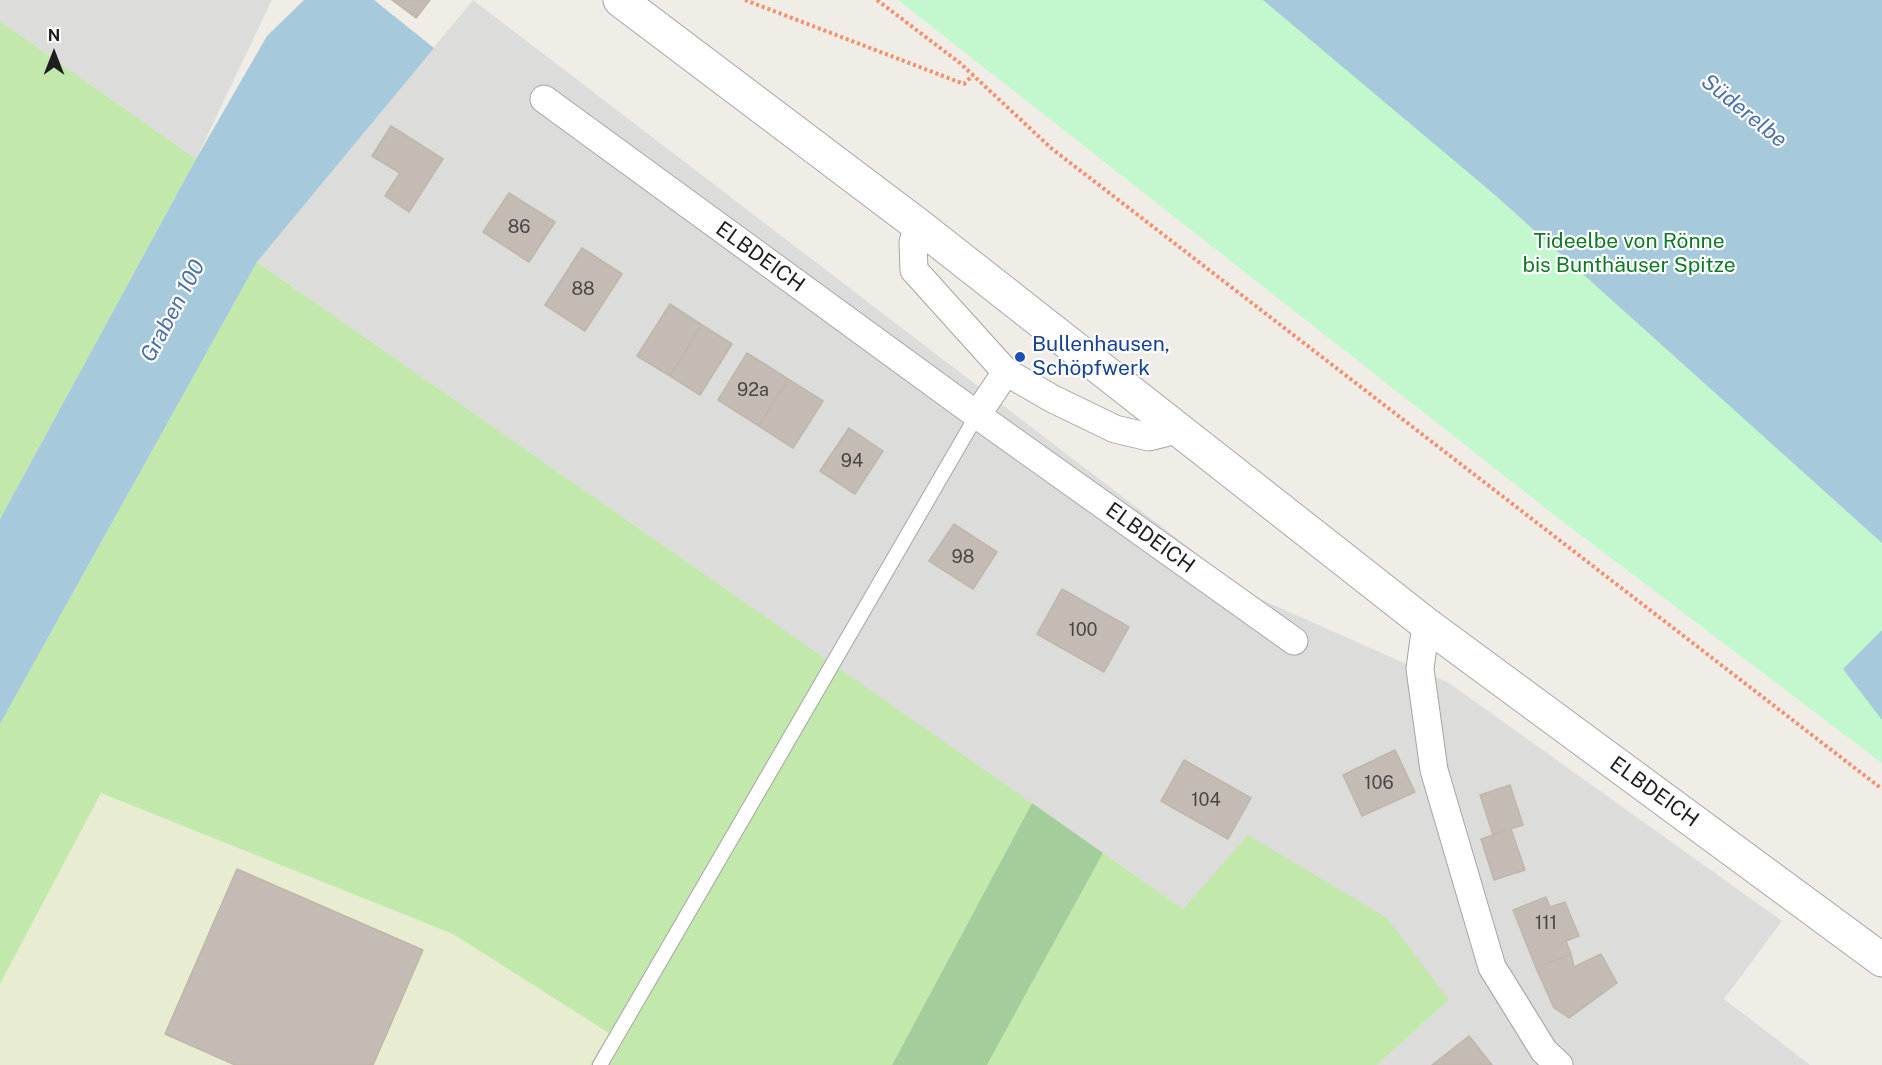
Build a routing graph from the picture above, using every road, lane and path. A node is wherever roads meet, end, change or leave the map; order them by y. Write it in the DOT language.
graph roads {
  1 [pos="620,0"];
  2 [pos="745,0"];
  3 [pos="877,0"];
  4 [pos="973,75"];
  5 [pos="544,99"];
  6 [pos="918,225"];
  7 [pos="1006,372"];
  8 [pos="977,415"];
  9 [pos="1174,425"];
  10 [pos="1426,624"];
  11 [pos="1294,641"];
  12 [pos="1882,789"];
  13 [pos="1882,960"];
  14 [pos="600,1065"];
  15 [pos="1560,1065"];
  1 -- 6 [label="street, ELBDEICH"];
  2 -- 4 [label="path"];
  3 -- 4 [label="path"];
  4 -- 12 [label="path"];
  5 -- 8 [label="street, ELBDEICH"];
  6 -- 7 [label="street"];
  6 -- 9 [label="street, ELBDEICH"];
  7 -- 8 [label="street"];
  7 -- 9 [label="street"];
  8 -- 11 [label="street, ELBDEICH"];
  8 -- 14 [label="lane"];
  9 -- 10 [label="street, ELBDEICH"];
  10 -- 13 [label="street, ELBDEICH"];
  10 -- 15 [label="street"];
}
